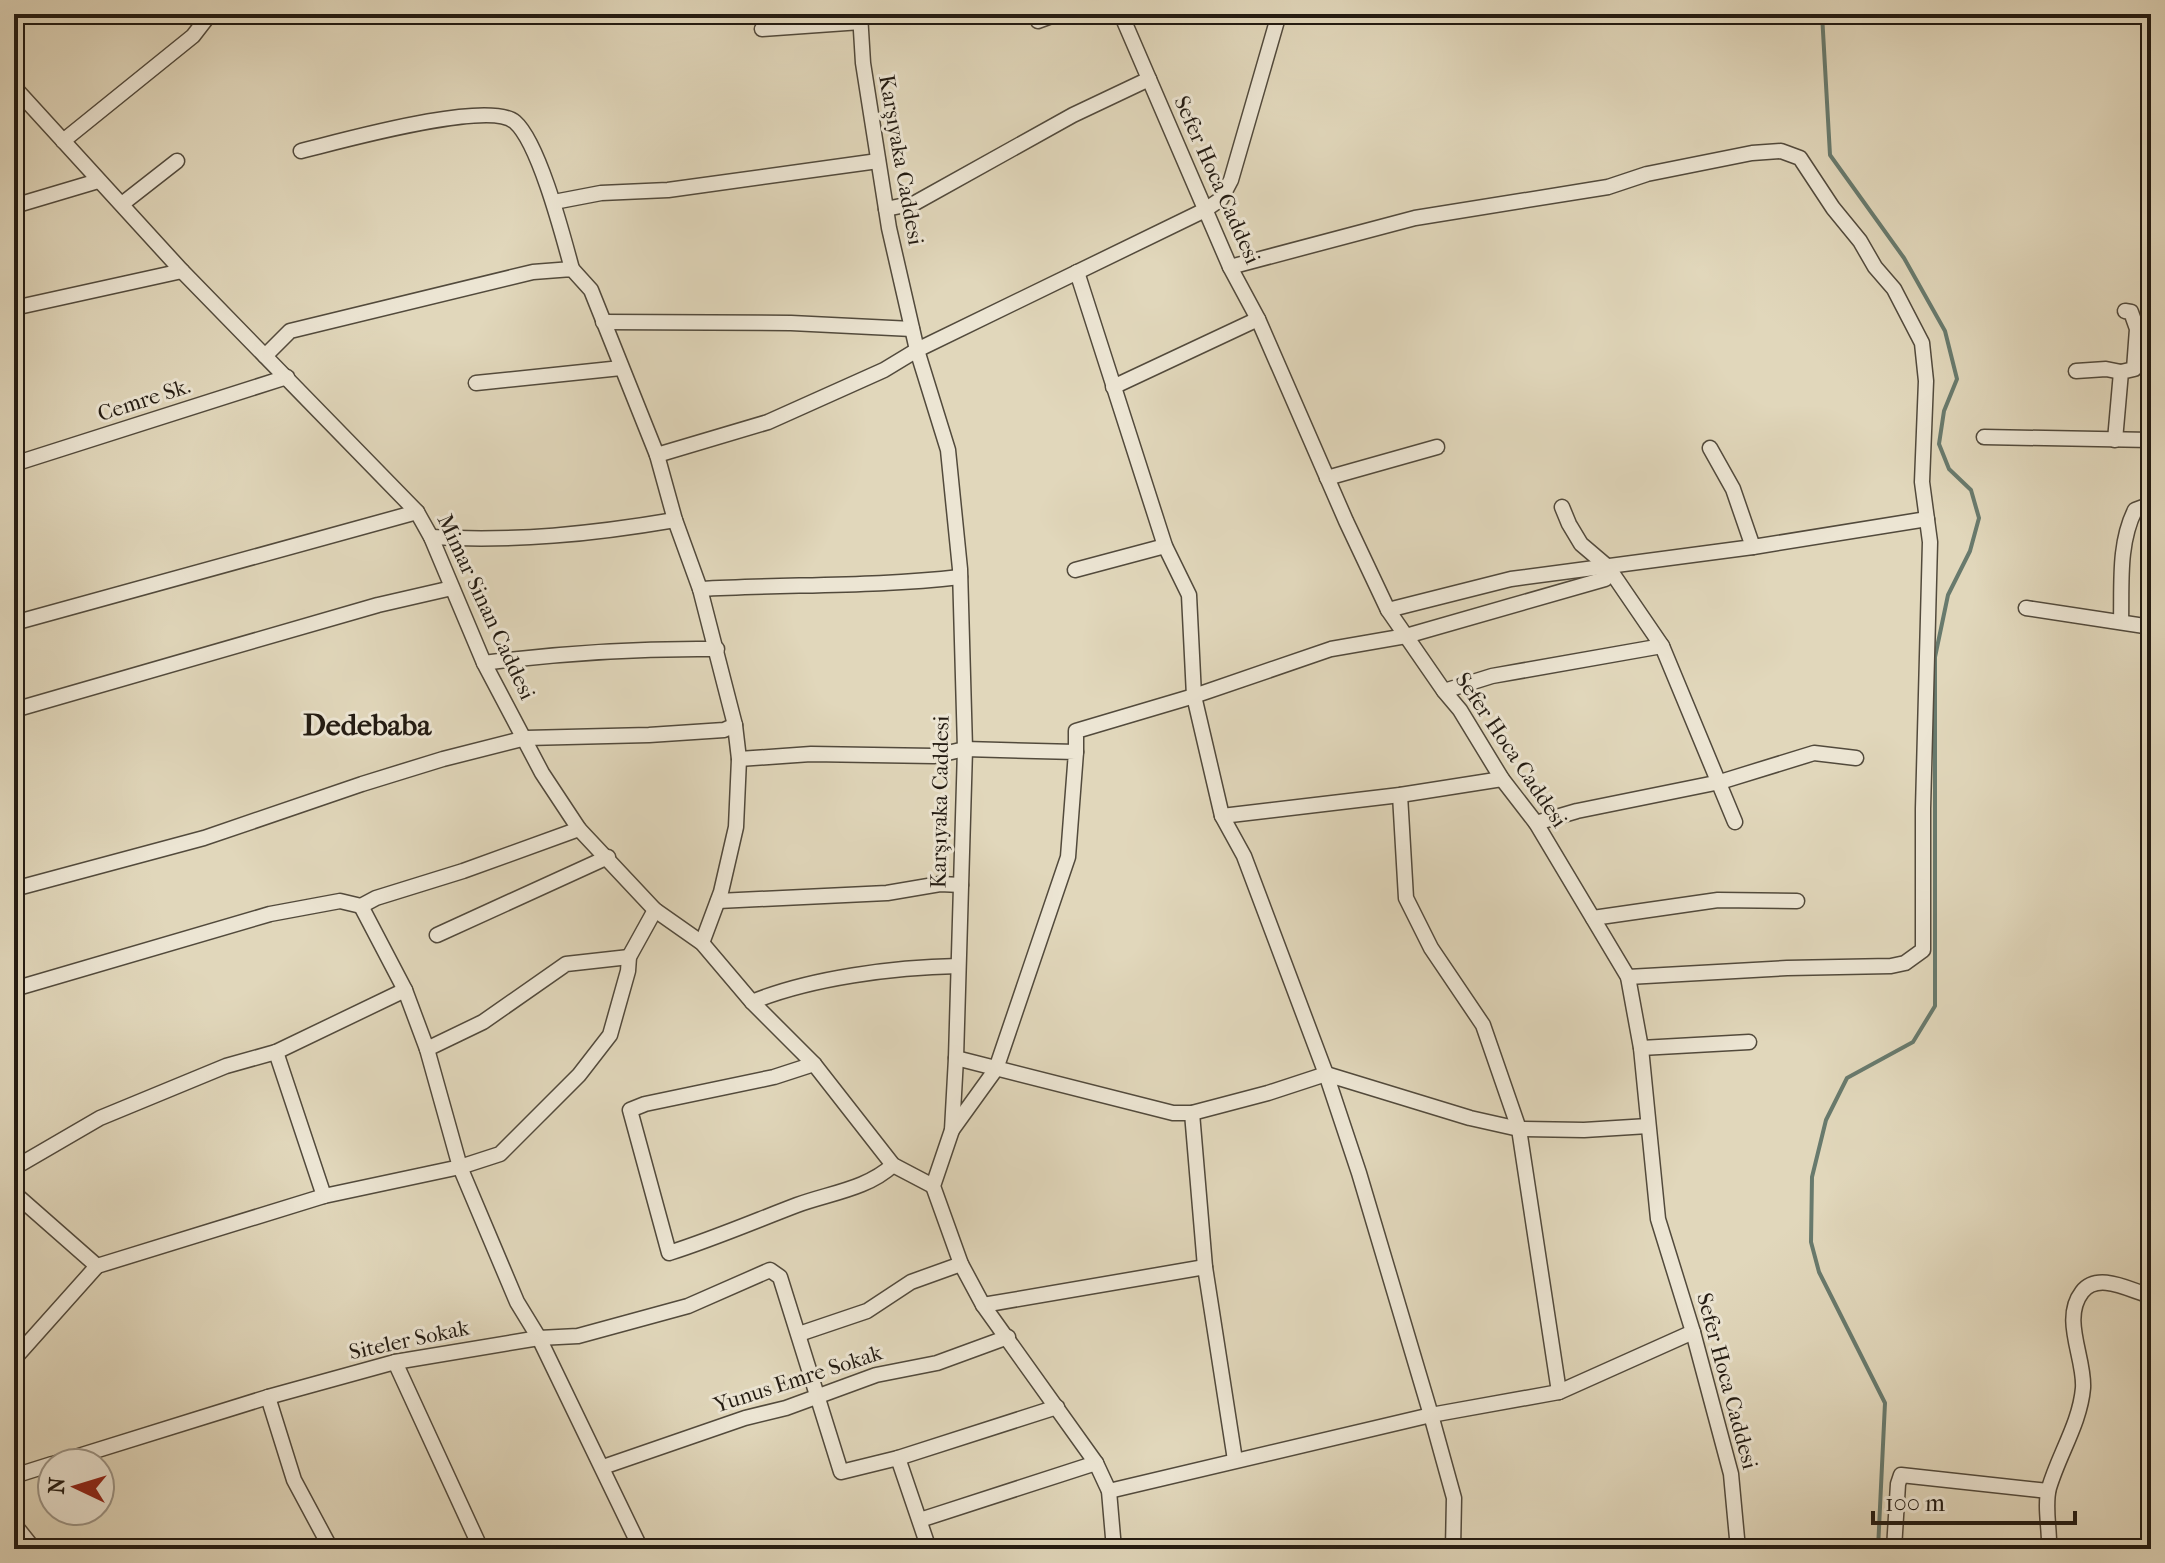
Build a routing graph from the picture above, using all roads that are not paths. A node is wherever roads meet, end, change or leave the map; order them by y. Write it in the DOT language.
graph roads {
  1 [pos="210,14"];
  2 [pos="1057,14"];
  3 [pos="1121,14"];
  4 [pos="1279,14"];
  5 [pos="860,18"];
  6 [pos="1038,21"];
  7 [pos="762,29"];
  8 [pos="1149,79"];
  9 [pos="14,87"];
  10 [pos="63,141"];
  11 [pos="301,151"];
  12 [pos="177,161"];
  13 [pos="878,161"];
  14 [pos="98,181"];
  15 [pos="554,202"];
  16 [pos="122,204"];
  17 [pos="14,206"];
  18 [pos="886,209"];
  19 [pos="1205,210"];
  20 [pos="1230,267"];
  21 [pos="572,269"];
  22 [pos="182,271"];
  23 [pos="1077,272"];
  24 [pos="14,308"];
  25 [pos="2125,311"];
  26 [pos="1258,319"];
  27 [pos="603,322"];
  28 [pos="912,329"];
  29 [pos="917,350"];
  30 [pos="265,356"];
  31 [pos="621,368"];
  32 [pos="2076,371"];
  33 [pos="2121,372"];
  34 [pos="287,377"];
  35 [pos="476,383"];
  36 [pos="1113,387"];
  37 [pos="1984,437"];
  38 [pos="2115,440"];
  39 [pos="2151,440"];
  40 [pos="1437,447"];
  41 [pos="1710,448"];
  42 [pos="657,455"];
  43 [pos="14,464"];
  44 [pos="1327,478"];
  45 [pos="2151,504"];
  46 [pos="1562,507"];
  47 [pos="417,512"];
  48 [pos="1927,519"];
  49 [pos="675,520"];
  50 [pos="431,537"];
  51 [pos="1165,546"];
  52 [pos="1753,547"];
  53 [pos="1608,567"];
  54 [pos="1075,570"];
  55 [pos="960,577"];
  56 [pos="452,588"];
  57 [pos="700,589"];
  58 [pos="2026,608"];
  59 [pos="1388,610"];
  60 [pos="2121,622"];
  61 [pos="14,623"];
  62 [pos="2151,627"];
  63 [pos="1406,636"];
  64 [pos="1662,646"];
  65 [pos="717,649"];
  66 [pos="484,663"];
  67 [pos="1444,691"];
  68 [pos="1194,696"];
  69 [pos="14,710"];
  70 [pos="735,725"];
  71 [pos="526,738"];
  72 [pos="965,749"];
  73 [pos="1076,752"];
  74 [pos="1856,758"];
  75 [pos="739,759"];
  76 [pos="1502,779"];
  77 [pos="1720,782"];
  78 [pos="1400,795"];
  79 [pos="1222,816"];
  80 [pos="1735,822"];
  81 [pos="1536,823"];
  82 [pos="579,829"];
  83 [pos="608,857"];
  84 [pos="961,885"];
  85 [pos="14,889"];
  86 [pos="718,901"];
  87 [pos="1797,901"];
  88 [pos="361,906"];
  89 [pos="655,910"];
  90 [pos="1593,918"];
  91 [pos="437,935"];
  92 [pos="702,943"];
  93 [pos="629,957"];
  94 [pos="958,966"];
  95 [pos="1628,977"];
  96 [pos="14,989"];
  97 [pos="405,990"];
  98 [pos="752,1002"];
  99 [pos="1749,1042"];
  100 [pos="1641,1048"];
  101 [pos="427,1049"];
  102 [pos="276,1052"];
  103 [pos="956,1058"];
  104 [pos="814,1064"];
  105 [pos="996,1069"];
  106 [pos="1326,1074"];
  107 [pos="1192,1113"];
  108 [pos="1648,1126"];
  109 [pos="1519,1129"];
  110 [pos="952,1130"];
  111 [pos="893,1165"];
  112 [pos="460,1167"];
  113 [pos="14,1168"];
  114 [pos="933,1186"];
  115 [pos="14,1193"];
  116 [pos="324,1196"];
  117 [pos="961,1264"];
  118 [pos="97,1266"];
  119 [pos="1205,1267"];
  120 [pos="2151,1296"];
  121 [pos="983,1305"];
  122 [pos="1693,1332"];
  123 [pos="799,1334"];
  124 [pos="1008,1337"];
  125 [pos="539,1338"];
  126 [pos="14,1359"];
  127 [pos="395,1362"];
  128 [pos="1559,1392"];
  129 [pos="268,1397"];
  130 [pos="816,1397"];
  131 [pos="1057,1407"];
  132 [pos="1431,1415"];
  133 [pos="108,1447"];
  134 [pos="898,1458"];
  135 [pos="1235,1460"];
  136 [pos="1096,1463"];
  137 [pos="603,1467"];
  138 [pos="36,1469"];
  139 [pos="14,1476"];
  140 [pos="1109,1491"];
  141 [pos="2048,1491"];
  142 [pos="920,1520"];
  143 [pos="14,1524"];
  144 [pos="34,1549"];
  145 [pos="331,1549"];
  146 [pos="481,1549"];
  147 [pos="637,1549"];
  148 [pos="929,1549"];
  149 [pos="1114,1549"];
  150 [pos="1453,1549"];
  151 [pos="1738,1549"];
  152 [pos="1894,1549"];
  153 [pos="2049,1549"];
  1 -- 10 [label="street"];
  2 -- 6 [label="street"];
  3 -- 8 [label="street, Sefer Hoca Caddesi"];
  4 -- 19 [label="street"];
  5 -- 7 [label="street"];
  5 -- 13 [label="street, Karşıyaka Caddesi"];
  8 -- 18 [label="street"];
  8 -- 19 [label="street, Sefer Hoca Caddesi"];
  9 -- 10 [label="street, Mimar Sinan Caddesi"];
  10 -- 14 [label="street, Mimar Sinan Caddesi"];
  11 -- 15 [label="street"];
  12 -- 16 [label="street"];
  13 -- 15 [label="street"];
  13 -- 18 [label="street, Karşıyaka Caddesi"];
  14 -- 16 [label="street, Mimar Sinan Caddesi"];
  14 -- 17 [label="street"];
  15 -- 21 [label="street"];
  16 -- 22 [label="street, Mimar Sinan Caddesi"];
  18 -- 28 [label="street, Karşıyaka Caddesi"];
  19 -- 20 [label="street, Sefer Hoca Caddesi"];
  19 -- 23 [label="street"];
  20 -- 26 [label="street, Sefer Hoca Caddesi"];
  20 -- 48 [label="street"];
  21 -- 27 [label="street"];
  21 -- 30 [label="street"];
  22 -- 24 [label="street"];
  22 -- 30 [label="street, Mimar Sinan Caddesi"];
  23 -- 29 [label="street"];
  23 -- 36 [label="street"];
  25 -- 33 [label="street"];
  26 -- 36 [label="street"];
  26 -- 44 [label="street, Sefer Hoca Caddesi"];
  27 -- 28 [label="street"];
  27 -- 31 [label="street"];
  28 -- 29 [label="street, Karşıyaka Caddesi"];
  29 -- 42 [label="street"];
  29 -- 55 [label="street, Karşıyaka Caddesi"];
  30 -- 34 [label="street, Mimar Sinan Caddesi"];
  31 -- 35 [label="street"];
  31 -- 42 [label="street"];
  32 -- 33 [label="street"];
  33 -- 38 [label="street"];
  34 -- 43 [label="street, Cemre Sk."];
  34 -- 47 [label="street, Mimar Sinan Caddesi"];
  36 -- 51 [label="street"];
  37 -- 38 [label="street"];
  38 -- 39 [label="street"];
  40 -- 44 [label="street"];
  41 -- 52 [label="street"];
  42 -- 49 [label="street"];
  44 -- 59 [label="street, Sefer Hoca Caddesi"];
  45 -- 60 [label="street"];
  46 -- 53 [label="street"];
  47 -- 50 [label="street, Mimar Sinan Caddesi"];
  47 -- 61 [label="street"];
  48 -- 52 [label="street"];
  48 -- 95 [label="street"];
  49 -- 50 [label="street"];
  49 -- 57 [label="street"];
  50 -- 56 [label="street, Mimar Sinan Caddesi"];
  51 -- 54 [label="street"];
  51 -- 68 [label="street"];
  52 -- 53 [label="street"];
  53 -- 59 [label="street"];
  53 -- 63 [label="street"];
  53 -- 64 [label="street"];
  55 -- 57 [label="street"];
  55 -- 72 [label="street, Karşıyaka Caddesi"];
  56 -- 66 [label="street, Mimar Sinan Caddesi"];
  56 -- 69 [label="street"];
  57 -- 65 [label="street"];
  58 -- 60 [label="street"];
  59 -- 63 [label="street, Sefer Hoca Caddesi"];
  60 -- 62 [label="street"];
  63 -- 67 [label="street, Sefer Hoca Caddesi"];
  63 -- 68 [label="street"];
  64 -- 67 [label="street"];
  64 -- 77 [label="street"];
  65 -- 66 [label="street"];
  65 -- 70 [label="street"];
  66 -- 71 [label="street, Mimar Sinan Caddesi"];
  67 -- 76 [label="street, Sefer Hoca Caddesi"];
  68 -- 73 [label="street"];
  68 -- 79 [label="street"];
  70 -- 71 [label="street"];
  70 -- 75 [label="street"];
  71 -- 82 [label="street, Mimar Sinan Caddesi"];
  71 -- 85 [label="street"];
  72 -- 73 [label="street"];
  72 -- 75 [label="street"];
  72 -- 84 [label="street, Karşıyaka Caddesi"];
  73 -- 105 [label="street"];
  74 -- 77 [label="street"];
  75 -- 86 [label="street"];
  76 -- 78 [label="street"];
  76 -- 81 [label="street, Sefer Hoca Caddesi"];
  77 -- 80 [label="street"];
  77 -- 81 [label="street"];
  78 -- 79 [label="street"];
  78 -- 109 [label="street"];
  79 -- 106 [label="street"];
  81 -- 90 [label="street, Sefer Hoca Caddesi"];
  82 -- 83 [label="street, Mimar Sinan Caddesi"];
  82 -- 88 [label="street"];
  83 -- 89 [label="street, Mimar Sinan Caddesi"];
  83 -- 91 [label="street"];
  84 -- 86 [label="street"];
  84 -- 94 [label="street, Karşıyaka Caddesi"];
  86 -- 92 [label="street"];
  87 -- 90 [label="street"];
  88 -- 96 [label="street"];
  88 -- 97 [label="street"];
  89 -- 92 [label="street, Mimar Sinan Caddesi"];
  89 -- 93 [label="street"];
  90 -- 95 [label="street, Sefer Hoca Caddesi"];
  92 -- 98 [label="street, Mimar Sinan Caddesi"];
  93 -- 101 [label="street"];
  93 -- 112 [label="street"];
  94 -- 98 [label="street"];
  94 -- 103 [label="street, Karşıyaka Caddesi"];
  95 -- 100 [label="street, Sefer Hoca Caddesi"];
  97 -- 101 [label="street"];
  97 -- 102 [label="street"];
  98 -- 104 [label="street, Mimar Sinan Caddesi"];
  99 -- 100 [label="street"];
  100 -- 108 [label="street, Sefer Hoca Caddesi"];
  101 -- 112 [label="street"];
  102 -- 113 [label="street"];
  102 -- 116 [label="street"];
  103 -- 105 [label="street"];
  103 -- 110 [label="street, Karşıyaka Caddesi"];
  104 -- 111 [label="street, Mimar Sinan Caddesi"];
  104 -- 111 [label="street"];
  105 -- 107 [label="street"];
  105 -- 110 [label="street"];
  106 -- 107 [label="street"];
  106 -- 109 [label="street"];
  106 -- 132 [label="street"];
  107 -- 119 [label="street"];
  108 -- 109 [label="street"];
  108 -- 122 [label="street, Sefer Hoca Caddesi"];
  109 -- 128 [label="street"];
  110 -- 114 [label="street, Karşıyaka Caddesi"];
  111 -- 114 [label="street, Mimar Sinan Caddesi"];
  112 -- 116 [label="street"];
  112 -- 125 [label="street"];
  114 -- 117 [label="street"];
  115 -- 118 [label="street"];
  116 -- 118 [label="street"];
  117 -- 121 [label="street"];
  117 -- 123 [label="street"];
  118 -- 126 [label="street"];
  119 -- 121 [label="street"];
  119 -- 135 [label="street"];
  120 -- 141 [label="street"];
  121 -- 124 [label="street"];
  122 -- 128 [label="street"];
  122 -- 151 [label="street, Sefer Hoca Caddesi"];
  123 -- 125 [label="street, Siteler Sokak"];
  123 -- 130 [label="street"];
  124 -- 130 [label="street, Yunus Emre Sokak"];
  124 -- 131 [label="street"];
  125 -- 127 [label="street, Siteler Sokak"];
  125 -- 137 [label="street"];
  127 -- 129 [label="street, Siteler Sokak"];
  127 -- 146 [label="street"];
  128 -- 132 [label="street"];
  129 -- 133 [label="street, Siteler Sokak"];
  129 -- 145 [label="street"];
  130 -- 134 [label="street"];
  130 -- 137 [label="street, Yunus Emre Sokak"];
  131 -- 134 [label="street"];
  131 -- 136 [label="street"];
  132 -- 135 [label="street"];
  132 -- 150 [label="street"];
  134 -- 142 [label="street"];
  135 -- 140 [label="street"];
  136 -- 140 [label="street"];
  136 -- 142 [label="street"];
  137 -- 147 [label="street"];
  138 -- 139 [label="street, Siteler Sokak"];
  140 -- 149 [label="street"];
  141 -- 152 [label="street"];
  141 -- 153 [label="street"];
  142 -- 148 [label="street"];
  143 -- 144 [label="street"];
}
